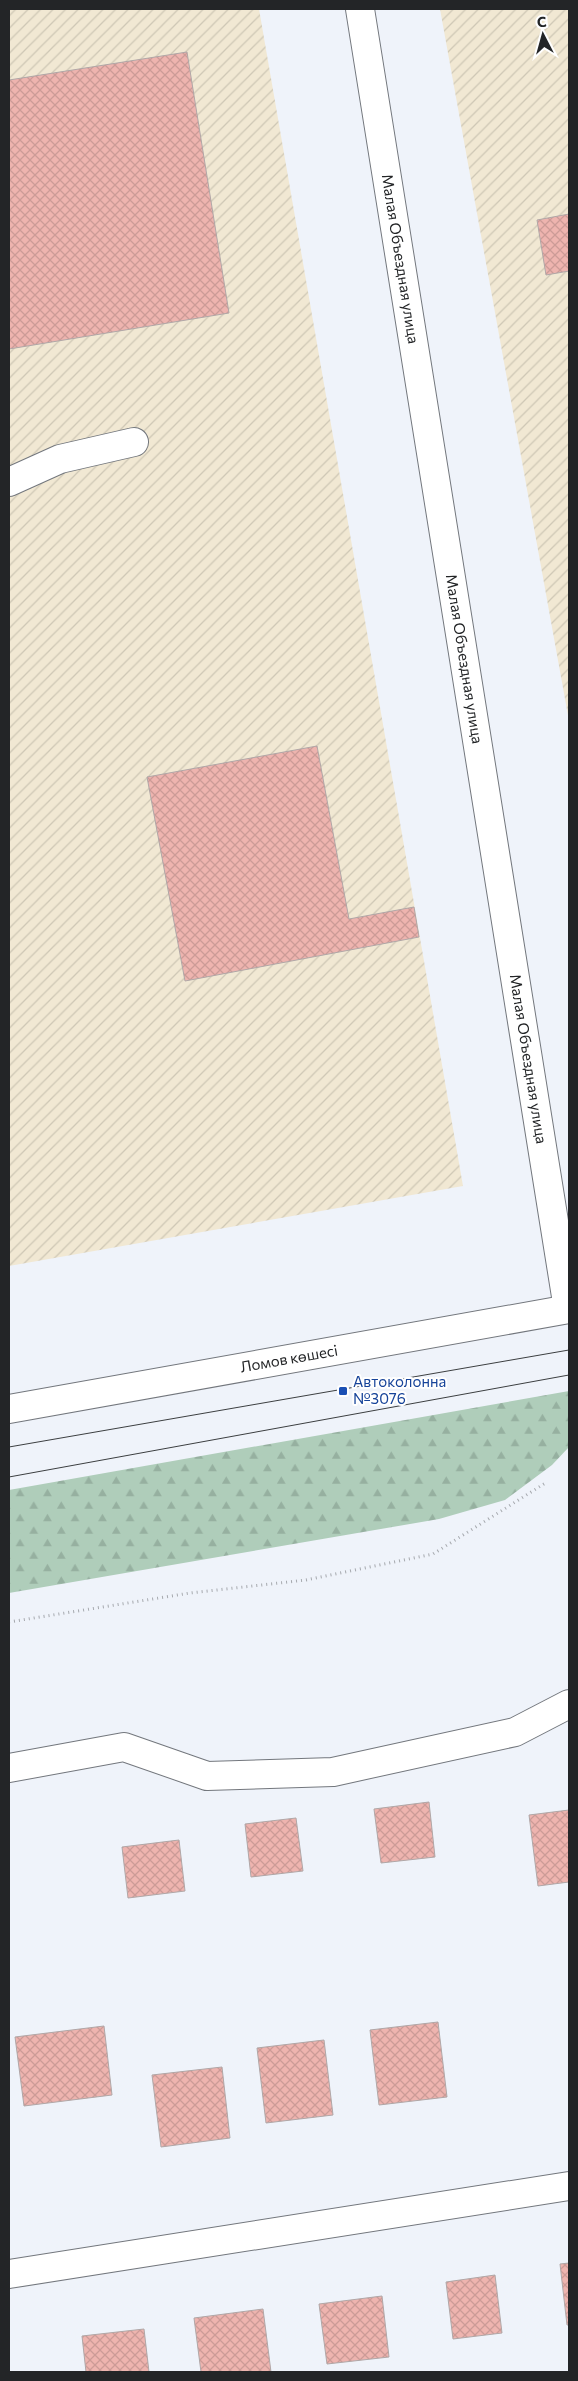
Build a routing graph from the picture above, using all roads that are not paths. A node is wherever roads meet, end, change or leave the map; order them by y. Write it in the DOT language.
graph roads {
  1 [pos="360,9"];
  2 [pos="134,442"];
  3 [pos="9,482"];
  4 [pos="569,1309"];
  5 [pos="9,1409"];
  6 [pos="569,1704"];
  7 [pos="9,1768"];
  8 [pos="569,2186"];
  9 [pos="9,2274"];
  1 -- 4 [label="street, Малая Объездная улица"];
  2 -- 3 [label="street"];
  4 -- 5 [label="street, Ломов көшесі"];
  6 -- 7 [label="street"];
  8 -- 9 [label="street"];
}
